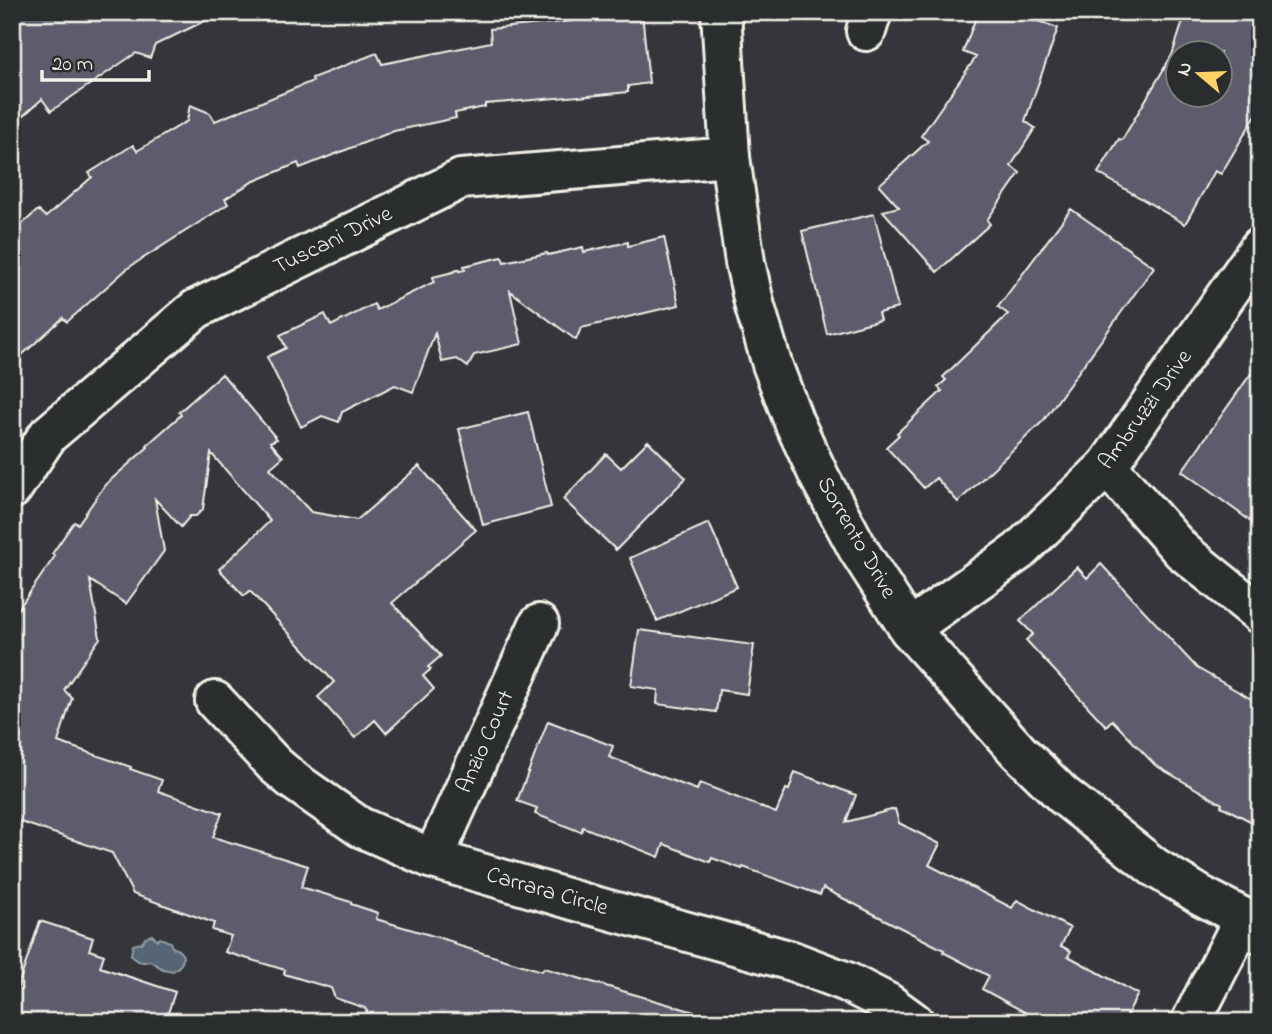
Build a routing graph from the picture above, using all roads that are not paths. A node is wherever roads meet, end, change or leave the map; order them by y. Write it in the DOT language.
graph roads {
  1 [pos="721,12"];
  2 [pos="730,157"];
  3 [pos="1260,247"];
  4 [pos="1107,466"];
  5 [pos="12,489"];
  6 [pos="1260,614"];
  7 [pos="539,624"];
  8 [pos="909,629"];
  9 [pos="215,701"];
  10 [pos="433,859"];
  11 [pos="1254,923"];
  12 [pos="914,1022"];
  13 [pos="1191,1022"];
  1 -- 2 [label="street, Sorrento Drive"];
  2 -- 5 [label="street, Tuscani Drive"];
  2 -- 8 [label="street, Sorrento Drive"];
  3 -- 4 [label="street, Ambruzzi Drive"];
  4 -- 6 [label="street"];
  4 -- 8 [label="street, Ambruzzi Drive"];
  7 -- 10 [label="street, Anzio Court"];
  8 -- 11 [label="street, Sorrento Drive"];
  9 -- 10 [label="street, Carrara Circle"];
  10 -- 12 [label="street, Carrara Circle"];
  11 -- 13 [label="street"];
}
